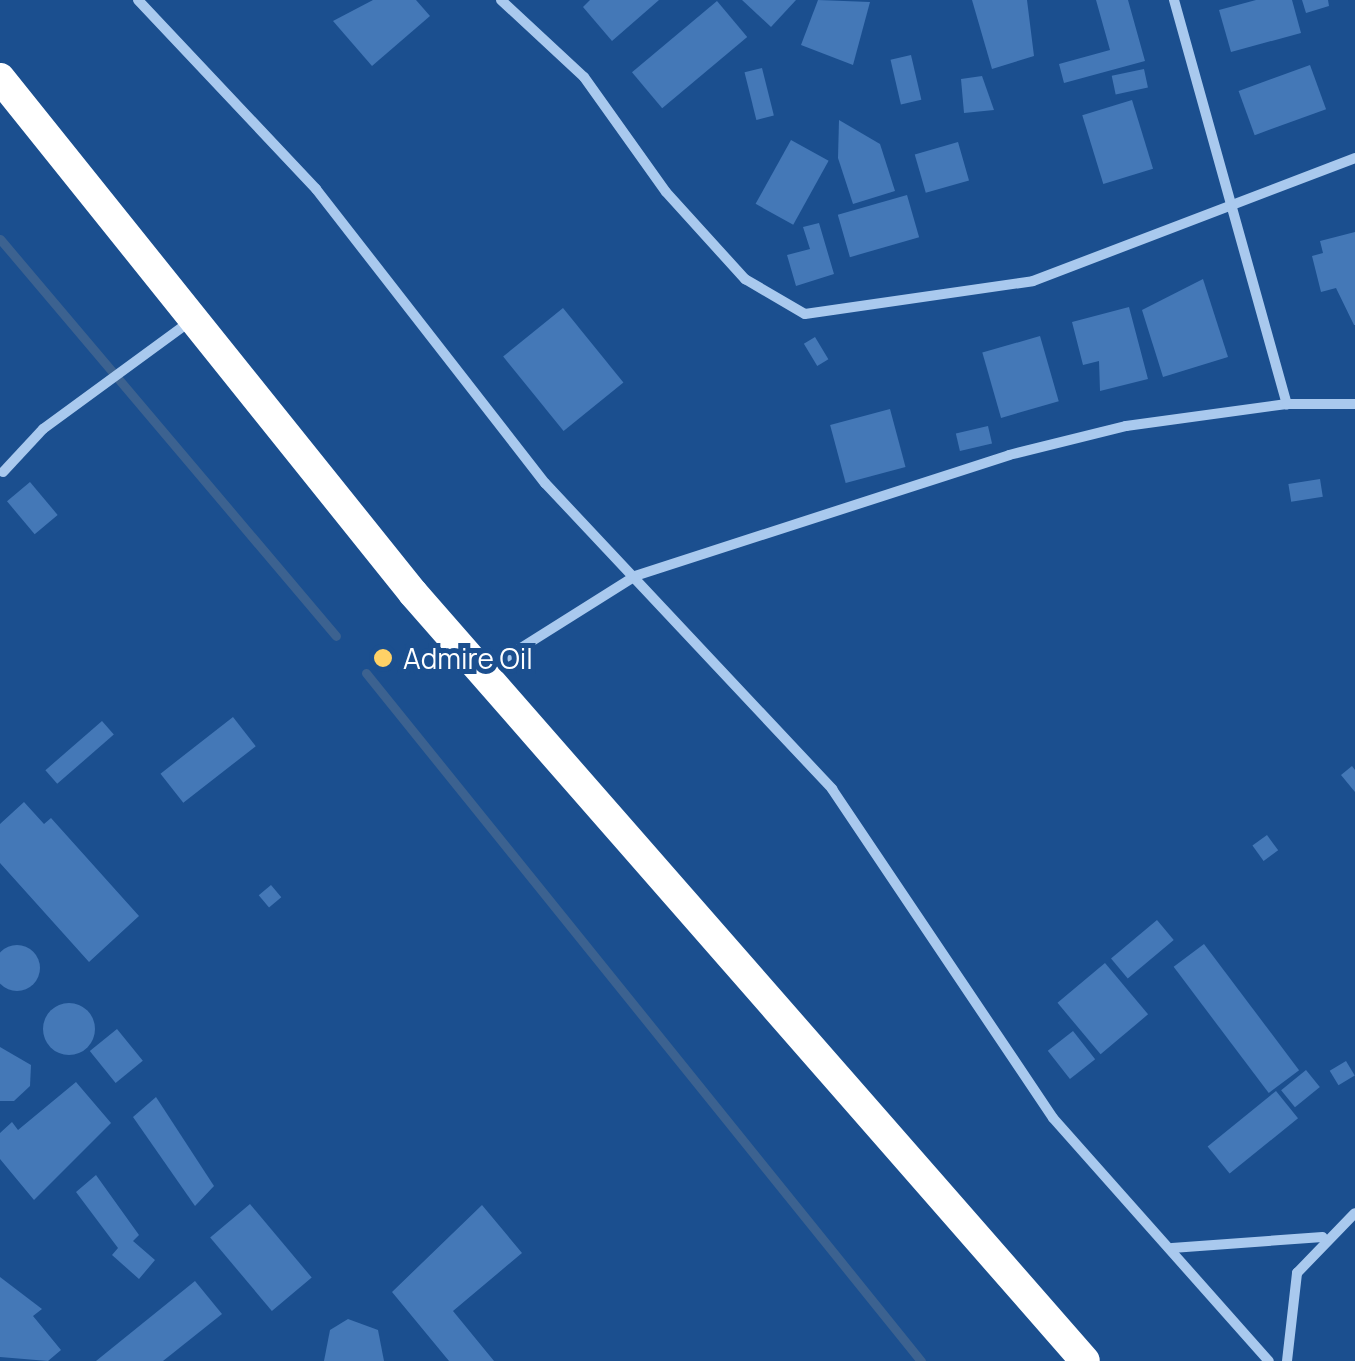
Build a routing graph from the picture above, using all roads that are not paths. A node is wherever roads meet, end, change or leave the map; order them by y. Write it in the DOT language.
graph roads {
  1 [pos="138,0"];
  2 [pos="501,0"];
  3 [pos="1174,0"];
  4 [pos="0,78"];
  5 [pos="1355,158"];
  6 [pos="1230,205"];
  7 [pos="193,319"];
  8 [pos="1287,404"];
  9 [pos="1355,404"];
  10 [pos="3,472"];
  11 [pos="636,576"];
  12 [pos="485,670"];
  13 [pos="1355,1213"];
  14 [pos="1323,1236"];
  15 [pos="1172,1248"];
  16 [pos="1085,1361"];
  17 [pos="1269,1361"];
  18 [pos="1286,1361"];
  1 -- 11 [label="street"];
  2 -- 6 [label="street"];
  3 -- 6 [label="street"];
  4 -- 7 [label="highway"];
  5 -- 6 [label="street"];
  6 -- 8 [label="street"];
  7 -- 10 [label="street"];
  7 -- 12 [label="highway"];
  8 -- 9 [label="street"];
  8 -- 11 [label="street"];
  11 -- 12 [label="street"];
  11 -- 15 [label="street"];
  12 -- 16 [label="highway"];
  13 -- 14 [label="street"];
  14 -- 15 [label="street"];
  14 -- 18 [label="street"];
  15 -- 17 [label="street"];
}
